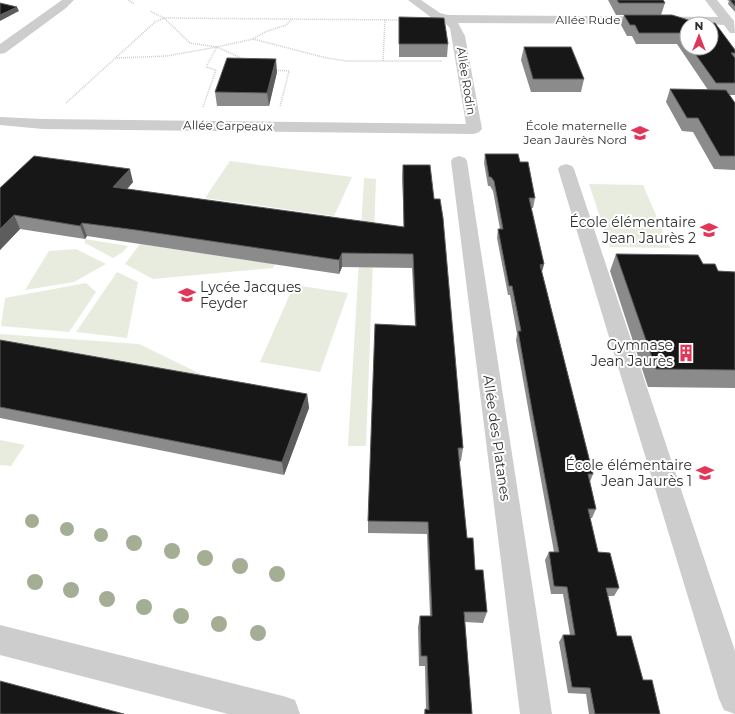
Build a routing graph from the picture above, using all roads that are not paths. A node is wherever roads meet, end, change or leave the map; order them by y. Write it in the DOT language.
graph roads {
  1 [pos="68,0"];
  2 [pos="414,0"];
  3 [pos="711,0"];
  4 [pos="448,19"];
  5 [pos="731,26"];
  6 [pos="0,50"];
  7 [pos="0,121"];
  8 [pos="456,129"];
  9 [pos="459,161"];
  10 [pos="566,169"];
  11 [pos="0,640"];
  12 [pos="735,699"];
  13 [pos="284,714"];
  14 [pos="536,714"];
  1 -- 6 [label="street"];
  2 -- 4 [label="street"];
  3 -- 5 [label="street"];
  4 -- 5 [label="street, Allée Rude"];
  4 -- 8 [label="street, Allée Rodin"];
  7 -- 8 [label="street, Allée Carpeaux"];
  9 -- 14 [label="street, Allée des Platanes"];
  10 -- 12 [label="street"];
  11 -- 13 [label="street"];
}
